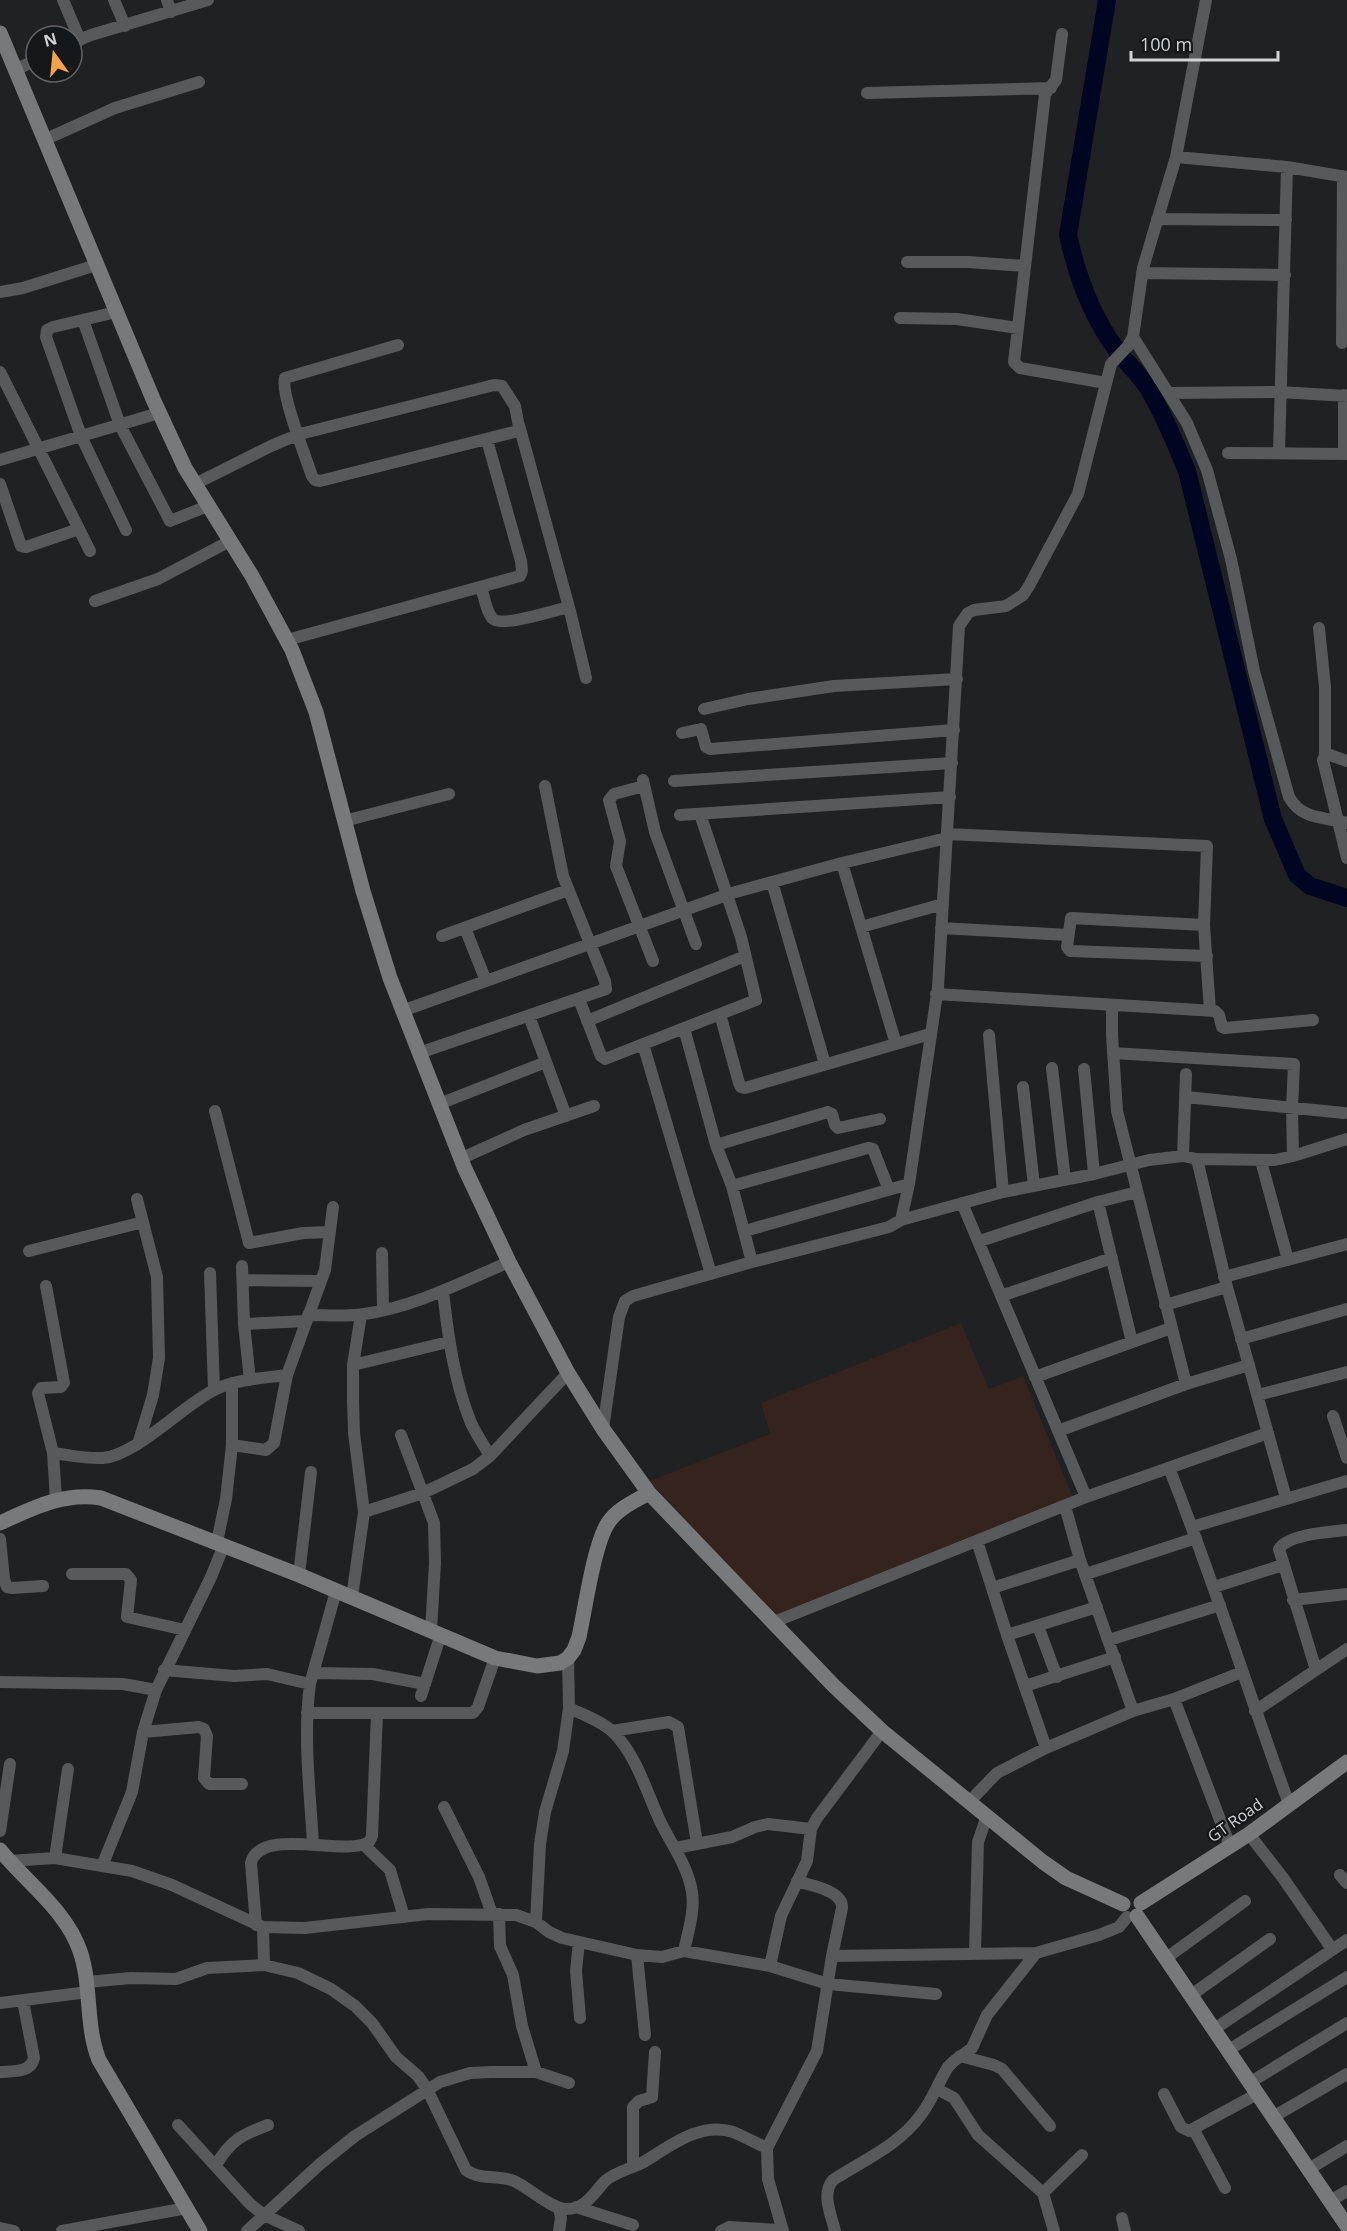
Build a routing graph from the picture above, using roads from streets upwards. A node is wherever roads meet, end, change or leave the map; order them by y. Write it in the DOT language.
graph roads {
  1 [pos="63,0"];
  2 [pos="114,0"];
  3 [pos="167,0"];
  4 [pos="208,0"];
  5 [pos="1206,0"];
  6 [pos="171,12"];
  7 [pos="71,24"];
  8 [pos="125,26"];
  9 [pos="0,33"];
  10 [pos="1062,34"];
  11 [pos="84,39"];
  12 [pos="24,66"];
  13 [pos="15,70"];
  14 [pos="199,82"];
  15 [pos="1051,88"];
  16 [pos="867,93"];
  17 [pos="44,140"];
  18 [pos="1176,157"];
  19 [pos="1287,167"];
  20 [pos="1345,176"];
  21 [pos="1157,219"];
  22 [pos="1286,220"];
  23 [pos="907,262"];
  24 [pos="96,265"];
  25 [pos="1024,266"];
  26 [pos="1142,273"];
  27 [pos="1285,275"];
  28 [pos="0,292"];
  29 [pos="116,312"];
  30 [pos="900,318"];
  31 [pos="83,320"];
  32 [pos="1017,328"];
  33 [pos="1131,342"];
  34 [pos="1342,343"];
  35 [pos="398,345"];
  36 [pos="0,372"];
  37 [pos="1106,383"];
  38 [pos="1280,392"];
  39 [pos="1168,393"];
  40 [pos="1345,395"];
  41 [pos="159,413"];
  42 [pos="120,424"];
  43 [pos="519,425"];
  44 [pos="299,435"];
  45 [pos="81,436"];
  46 [pos="487,440"];
  47 [pos="37,449"];
  48 [pos="1278,452"];
  49 [pos="1228,453"];
  50 [pos="1346,454"];
  51 [pos="0,460"];
  52 [pos="0,484"];
  53 [pos="195,484"];
  54 [pos="208,506"];
  55 [pos="79,529"];
  56 [pos="126,530"];
  57 [pos="230,541"];
  58 [pos="90,551"];
  59 [pos="481,587"];
  60 [pos="95,601"];
  61 [pos="570,611"];
  62 [pos="1319,628"];
  63 [pos="286,640"];
  64 [pos="586,678"];
  65 [pos="957,679"];
  66 [pos="704,709"];
  67 [pos="954,730"];
  68 [pos="682,733"];
  69 [pos="1325,756"];
  70 [pos="1347,761"];
  71 [pos="952,763"];
  72 [pos="674,781"];
  73 [pos="545,786"];
  74 [pos="449,794"];
  75 [pos="950,797"];
  76 [pos="700,814"];
  77 [pos="680,815"];
  78 [pos="345,821"];
  79 [pos="1343,822"];
  80 [pos="947,836"];
  81 [pos="1347,858"];
  82 [pos="842,863"];
  83 [pos="772,882"];
  84 [pos="568,890"];
  85 [pos="726,895"];
  86 [pos="943,904"];
  87 [pos="684,910"];
  88 [pos="1204,925"];
  89 [pos="638,927"];
  90 [pos="861,927"];
  91 [pos="465,928"];
  92 [pos="941,928"];
  93 [pos="1068,935"];
  94 [pos="442,936"];
  95 [pos="590,944"];
  96 [pos="696,944"];
  97 [pos="745,956"];
  98 [pos="1207,956"];
  99 [pos="653,961"];
  100 [pos="486,981"];
  101 [pos="936,994"];
  102 [pos="579,999"];
  103 [pos="1112,1005"];
  104 [pos="402,1011"];
  105 [pos="1210,1011"];
  106 [pos="720,1014"];
  107 [pos="529,1016"];
  108 [pos="1313,1020"];
  109 [pos="587,1021"];
  110 [pos="684,1028"];
  111 [pos="930,1034"];
  112 [pos="989,1035"];
  113 [pos="643,1044"];
  114 [pos="896,1044"];
  115 [pos="419,1053"];
  116 [pos="1113,1053"];
  117 [pos="546,1062"];
  118 [pos="825,1064"];
  119 [pos="1052,1068"];
  120 [pos="1084,1069"];
  121 [pos="1186,1074"];
  122 [pos="1023,1087"];
  123 [pos="1186,1097"];
  124 [pos="439,1104"];
  125 [pos="594,1106"];
  126 [pos="1292,1108"];
  127 [pos="215,1111"];
  128 [pos="1344,1113"];
  129 [pos="566,1116"];
  130 [pos="880,1119"];
  131 [pos="1347,1139"];
  132 [pos="716,1145"];
  133 [pos="1183,1156"];
  134 [pos="1293,1156"];
  135 [pos="460,1159"];
  136 [pos="1197,1159"];
  137 [pos="1261,1161"];
  138 [pos="1130,1164"];
  139 [pos="1094,1174"];
  140 [pos="1065,1180"];
  141 [pos="909,1184"];
  142 [pos="1034,1185"];
  143 [pos="732,1186"];
  144 [pos="889,1190"];
  145 [pos="1003,1192"];
  146 [pos="1137,1192"];
  147 [pos="137,1199"];
  148 [pos="1098,1202"];
  149 [pos="962,1203"];
  150 [pos="333,1207"];
  151 [pos="901,1220"];
  152 [pos="143,1222"];
  153 [pos="744,1231"];
  154 [pos="329,1232"];
  155 [pos="980,1241"];
  156 [pos="1347,1244"];
  157 [pos="29,1251"];
  158 [pos="382,1253"];
  159 [pos="1112,1258"];
  160 [pos="1288,1260"];
  161 [pos="508,1262"];
  162 [pos="752,1262"];
  163 [pos="242,1266"];
  164 [pos="210,1274"];
  165 [pos="711,1274"];
  166 [pos="243,1280"];
  167 [pos="320,1281"];
  168 [pos="1226,1282"];
  169 [pos="46,1286"];
  170 [pos="443,1291"];
  171 [pos="1001,1296"];
  172 [pos="1165,1305"];
  173 [pos="1347,1309"];
  174 [pos="383,1310"];
  175 [pos="361,1315"];
  176 [pos="307,1318"];
  177 [pos="243,1324"];
  178 [pos="1171,1328"];
  179 [pos="1241,1339"];
  180 [pos="448,1342"];
  181 [pos="1132,1342"];
  182 [pos="353,1365"];
  183 [pos="1249,1365"];
  184 [pos="568,1372"];
  185 [pos="1347,1372"];
  186 [pos="287,1375"];
  187 [pos="1035,1377"];
  188 [pos="250,1380"];
  189 [pos="232,1383"];
  190 [pos="1186,1384"];
  191 [pos="214,1390"];
  192 [pos="1258,1395"];
  193 [pos="1333,1416"];
  194 [pos="603,1429"];
  195 [pos="1058,1431"];
  196 [pos="1268,1433"];
  197 [pos="401,1435"];
  198 [pos="139,1441"];
  199 [pos="232,1445"];
  200 [pos="53,1453"];
  201 [pos="490,1456"];
  202 [pos="1347,1458"];
  203 [pos="1169,1468"];
  204 [pos="311,1472"];
  205 [pos="1347,1480"];
  206 [pos="423,1493"];
  207 [pos="649,1493"];
  208 [pos="1086,1497"];
  209 [pos="1286,1498"];
  210 [pos="56,1499"];
  211 [pos="1065,1506"];
  212 [pos="364,1512"];
  213 [pos="0,1523"];
  214 [pos="1347,1530"];
  215 [pos="1194,1532"];
  216 [pos="0,1539"];
  217 [pos="977,1541"];
  218 [pos="220,1543"];
  219 [pos="1080,1560"];
  220 [pos="1283,1564"];
  221 [pos="72,1574"];
  222 [pos="1086,1574"];
  223 [pos="299,1575"];
  224 [pos="43,1586"];
  225 [pos="1214,1587"];
  226 [pos="992,1588"];
  227 [pos="336,1591"];
  228 [pos="1347,1594"];
  229 [pos="352,1597"];
  230 [pos="1293,1600"];
  231 [pos="1220,1605"];
  232 [pos="1097,1608"];
  233 [pos="774,1622"];
  234 [pos="1038,1626"];
  235 [pos="185,1630"];
  236 [pos="436,1632"];
  237 [pos="1007,1635"];
  238 [pos="1109,1640"];
  239 [pos="1347,1649"];
  240 [pos="1115,1657"];
  241 [pos="495,1658"];
  242 [pos="568,1658"];
  243 [pos="164,1670"];
  244 [pos="1316,1670"];
  245 [pos="1242,1672"];
  246 [pos="1057,1677"];
  247 [pos="311,1678"];
  248 [pos="0,1682"];
  249 [pos="1025,1686"];
  250 [pos="156,1690"];
  251 [pos="1174,1699"];
  252 [pos="569,1708"];
  253 [pos="1134,1711"];
  254 [pos="1255,1712"];
  255 [pos="307,1713"];
  256 [pos="377,1714"];
  257 [pos="612,1731"];
  258 [pos="882,1731"];
  259 [pos="143,1732"];
  260 [pos="1046,1748"];
  261 [pos="1347,1762"];
  262 [pos="10,1764"];
  263 [pos="68,1769"];
  264 [pos="242,1784"];
  265 [pos="970,1802"];
  266 [pos="1289,1804"];
  267 [pos="444,1807"];
  268 [pos="987,1816"];
  269 [pos="811,1829"];
  270 [pos="0,1831"];
  271 [pos="1249,1834"];
  272 [pos="697,1843"];
  273 [pos="313,1844"];
  274 [pos="364,1845"];
  275 [pos="1230,1846"];
  276 [pos="676,1848"];
  277 [pos="4,1855"];
  278 [pos="55,1858"];
  279 [pos="102,1866"];
  280 [pos="797,1881"];
  281 [pos="1245,1901"];
  282 [pos="1132,1910"];
  283 [pos="496,1914"];
  284 [pos="405,1917"];
  285 [pos="537,1922"];
  286 [pos="260,1926"];
  287 [pos="1269,1939"];
  288 [pos="1347,1940"];
  289 [pos="579,1942"];
  290 [pos="1332,1949"];
  291 [pos="684,1951"];
  292 [pos="975,1953"];
  293 [pos="1036,1953"];
  294 [pos="637,1955"];
  295 [pos="832,1956"];
  296 [pos="1165,1959"];
  297 [pos="264,1965"];
  298 [pos="770,1966"];
  299 [pos="1347,1977"];
  300 [pos="828,1984"];
  301 [pos="87,1987"];
  302 [pos="936,1994"];
  303 [pos="1190,1996"];
  304 [pos="23,2001"];
  305 [pos="0,2003"];
  306 [pos="580,2018"];
  307 [pos="1347,2023"];
  308 [pos="1213,2030"];
  309 [pos="645,2035"];
  310 [pos="1227,2051"];
  311 [pos="655,2052"];
  312 [pos="960,2056"];
  313 [pos="0,2072"];
  314 [pos="536,2072"];
  315 [pos="1347,2074"];
  316 [pos="569,2083"];
  317 [pos="427,2089"];
  318 [pos="937,2089"];
  319 [pos="1253,2089"];
  320 [pos="1164,2094"];
  321 [pos="1273,2117"];
  322 [pos="178,2125"];
  323 [pos="268,2125"];
  324 [pos="1050,2126"];
  325 [pos="1194,2130"];
  326 [pos="1347,2146"];
  327 [pos="767,2148"];
  328 [pos="1082,2155"];
  329 [pos="216,2165"];
  330 [pos="633,2167"];
  331 [pos="1309,2169"];
  332 [pos="1225,2188"];
  333 [pos="1347,2191"];
  334 [pos="1043,2193"];
  335 [pos="1330,2201"];
  336 [pos="576,2207"];
  337 [pos="187,2208"];
  338 [pos="559,2208"];
  339 [pos="264,2215"];
  340 [pos="1122,2218"];
  341 [pos="633,2225"];
  342 [pos="1347,2226"];
  343 [pos="782,2230"];
  344 [pos="62,2231"];
  345 [pos="200,2231"];
  346 [pos="247,2231"];
  347 [pos="299,2231"];
  348 [pos="559,2231"];
  349 [pos="721,2231"];
  350 [pos="836,2231"];
  351 [pos="1054,2231"];
  352 [pos="1125,2231"];
  1 -- 7 [label="street"];
  2 -- 8 [label="street"];
  3 -- 6 [label="street"];
  4 -- 6 [label="street"];
  5 -- 18 [label="street"];
  6 -- 8 [label="street"];
  8 -- 11 [label="street"];
  9 -- 13 [label="street"];
  10 -- 15 [label="street"];
  12 -- 13 [label="street"];
  13 -- 17 [label="street"];
  14 -- 17 [label="street"];
  15 -- 16 [label="street"];
  15 -- 25 [label="street"];
  17 -- 24 [label="street"];
  18 -- 19 [label="street"];
  18 -- 21 [label="street"];
  19 -- 20 [label="street"];
  19 -- 22 [label="street"];
  20 -- 34 [label="street"];
  21 -- 22 [label="street"];
  21 -- 26 [label="street"];
  22 -- 27 [label="street"];
  23 -- 25 [label="street"];
  24 -- 28 [label="street"];
  24 -- 29 [label="street"];
  25 -- 32 [label="street"];
  26 -- 27 [label="street"];
  26 -- 33 [label="street"];
  27 -- 38 [label="street"];
  29 -- 31 [label="street"];
  29 -- 41 [label="street"];
  30 -- 32 [label="street"];
  31 -- 42 [label="street"];
  31 -- 45 [label="street"];
  32 -- 37 [label="street"];
  33 -- 37 [label="street"];
  33 -- 39 [label="street"];
  35 -- 44 [label="street"];
  36 -- 47 [label="street"];
  37 -- 65 [label="street"];
  38 -- 39 [label="street"];
  38 -- 40 [label="street"];
  38 -- 48 [label="street"];
  39 -- 79 [label="street"];
  40 -- 50 [label="street"];
  41 -- 42 [label="street"];
  41 -- 53 [label="street"];
  42 -- 45 [label="street"];
  42 -- 54 [label="street"];
  43 -- 44 [label="street"];
  43 -- 46 [label="street"];
  43 -- 61 [label="street"];
  44 -- 46 [label="street"];
  44 -- 53 [label="street"];
  45 -- 47 [label="street"];
  45 -- 56 [label="street"];
  46 -- 59 [label="street"];
  47 -- 51 [label="street"];
  47 -- 55 [label="street"];
  48 -- 49 [label="street"];
  48 -- 50 [label="street"];
  52 -- 55 [label="street"];
  53 -- 54 [label="street"];
  54 -- 57 [label="street"];
  55 -- 58 [label="street"];
  57 -- 60 [label="street"];
  57 -- 63 [label="street"];
  59 -- 61 [label="street"];
  59 -- 63 [label="street"];
  61 -- 64 [label="street"];
  62 -- 69 [label="street"];
  63 -- 78 [label="street"];
  65 -- 66 [label="street"];
  65 -- 67 [label="street"];
  67 -- 68 [label="street"];
  67 -- 71 [label="street"];
  69 -- 70 [label="street"];
  69 -- 79 [label="street"];
  71 -- 72 [label="street"];
  71 -- 75 [label="street"];
  73 -- 84 [label="street"];
  74 -- 78 [label="street"];
  75 -- 76 [label="street"];
  75 -- 80 [label="street"];
  76 -- 77 [label="street"];
  76 -- 85 [label="street"];
  78 -- 104 [label="street"];
  79 -- 81 [label="street"];
  80 -- 82 [label="street"];
  80 -- 86 [label="street"];
  80 -- 88 [label="street"];
  82 -- 83 [label="street"];
  82 -- 90 [label="street"];
  83 -- 85 [label="street"];
  83 -- 118 [label="street"];
  84 -- 91 [label="street"];
  84 -- 95 [label="street"];
  85 -- 87 [label="street"];
  85 -- 97 [label="street"];
  86 -- 90 [label="street"];
  86 -- 92 [label="street"];
  87 -- 89 [label="street"];
  87 -- 89 [label="street"];
  87 -- 96 [label="street"];
  88 -- 93 [label="street"];
  88 -- 98 [label="street"];
  89 -- 95 [label="street"];
  89 -- 99 [label="street"];
  90 -- 114 [label="street"];
  91 -- 94 [label="street"];
  91 -- 100 [label="street"];
  92 -- 93 [label="street"];
  92 -- 101 [label="street"];
  93 -- 98 [label="street"];
  95 -- 100 [label="street"];
  95 -- 102 [label="street"];
  97 -- 106 [label="street"];
  97 -- 109 [label="street"];
  98 -- 105 [label="street"];
  100 -- 104 [label="street"];
  101 -- 103 [label="street"];
  101 -- 111 [label="street"];
  102 -- 107 [label="street"];
  102 -- 109 [label="street"];
  103 -- 105 [label="street"];
  103 -- 116 [label="street"];
  104 -- 115 [label="street"];
  105 -- 108 [label="street"];
  106 -- 110 [label="street"];
  106 -- 118 [label="street"];
  107 -- 115 [label="street"];
  107 -- 117 [label="street"];
  109 -- 113 [label="street"];
  110 -- 113 [label="street"];
  110 -- 132 [label="street"];
  111 -- 114 [label="street"];
  111 -- 141 [label="street"];
  112 -- 145 [label="street"];
  113 -- 165 [label="street"];
  114 -- 118 [label="street"];
  115 -- 124 [label="street"];
  116 -- 126 [label="street"];
  116 -- 138 [label="street"];
  117 -- 124 [label="street"];
  117 -- 129 [label="street"];
  119 -- 140 [label="street"];
  120 -- 139 [label="street"];
  121 -- 123 [label="street"];
  122 -- 142 [label="street"];
  123 -- 126 [label="street"];
  123 -- 133 [label="street"];
  124 -- 135 [label="street"];
  125 -- 129 [label="street"];
  126 -- 128 [label="street"];
  126 -- 134 [label="street"];
  127 -- 154 [label="street"];
  129 -- 135 [label="street"];
  130 -- 132 [label="street"];
  131 -- 134 [label="street"];
  132 -- 143 [label="street"];
  133 -- 136 [label="street"];
  133 -- 138 [label="street"];
  134 -- 137 [label="street"];
  135 -- 161 [label="street"];
  136 -- 137 [label="street"];
  136 -- 168 [label="street"];
  137 -- 160 [label="street"];
  138 -- 139 [label="street"];
  138 -- 146 [label="street"];
  139 -- 140 [label="street"];
  140 -- 142 [label="street"];
  141 -- 144 [label="street"];
  141 -- 151 [label="street"];
  142 -- 145 [label="street"];
  143 -- 144 [label="street"];
  143 -- 153 [label="street"];
  144 -- 153 [label="street"];
  145 -- 149 [label="street"];
  146 -- 148 [label="street"];
  146 -- 172 [label="street"];
  147 -- 152 [label="street"];
  148 -- 155 [label="street"];
  148 -- 159 [label="street"];
  149 -- 151 [label="street"];
  149 -- 155 [label="street"];
  150 -- 154 [label="street"];
  151 -- 162 [label="street"];
  152 -- 157 [label="street"];
  152 -- 198 [label="street"];
  153 -- 162 [label="street"];
  154 -- 167 [label="street"];
  155 -- 171 [label="street"];
  156 -- 160 [label="street"];
  158 -- 174 [label="street"];
  159 -- 171 [label="street"];
  159 -- 181 [label="street"];
  160 -- 168 [label="street"];
  161 -- 170 [label="street"];
  161 -- 184 [label="street"];
  162 -- 165 [label="street"];
  163 -- 166 [label="street"];
  164 -- 191 [label="street"];
  165 -- 194 [label="street"];
  166 -- 167 [label="street"];
  166 -- 177 [label="street"];
  167 -- 176 [label="street"];
  168 -- 172 [label="street"];
  168 -- 179 [label="street"];
  169 -- 200 [label="street"];
  170 -- 174 [label="street"];
  170 -- 180 [label="street"];
  171 -- 187 [label="street"];
  172 -- 178 [label="street"];
  173 -- 179 [label="street"];
  174 -- 175 [label="street"];
  175 -- 176 [label="street"];
  175 -- 182 [label="street"];
  176 -- 177 [label="street"];
  176 -- 186 [label="street"];
  177 -- 188 [label="street"];
  178 -- 181 [label="street"];
  178 -- 190 [label="street"];
  179 -- 183 [label="street"];
  180 -- 182 [label="street"];
  180 -- 201 [label="street"];
  181 -- 187 [label="street"];
  182 -- 212 [label="street"];
  183 -- 190 [label="street"];
  183 -- 192 [label="street"];
  184 -- 194 [label="street"];
  184 -- 201 [label="street"];
  185 -- 192 [label="street"];
  186 -- 188 [label="street"];
  186 -- 199 [label="street"];
  187 -- 195 [label="street"];
  188 -- 189 [label="street"];
  189 -- 191 [label="street"];
  189 -- 199 [label="street"];
  190 -- 195 [label="street"];
  191 -- 198 [label="street"];
  192 -- 196 [label="street"];
  193 -- 202 [label="street"];
  194 -- 207 [label="street"];
  195 -- 208 [label="street"];
  196 -- 203 [label="street"];
  196 -- 209 [label="street"];
  197 -- 206 [label="street"];
  198 -- 200 [label="street"];
  199 -- 218 [label="street"];
  200 -- 210 [label="street"];
  201 -- 206 [label="street"];
  203 -- 208 [label="street"];
  203 -- 215 [label="street"];
  204 -- 223 [label="street"];
  205 -- 209 [label="street"];
  206 -- 212 [label="street"];
  206 -- 236 [label="street"];
  207 -- 233 [label="street"];
  207 -- 242 [label="street"];
  208 -- 211 [label="street"];
  209 -- 215 [label="street"];
  210 -- 213 [label="street"];
  210 -- 218 [label="street"];
  211 -- 217 [label="street"];
  211 -- 219 [label="street"];
  212 -- 229 [label="street"];
  214 -- 220 [label="street"];
  215 -- 222 [label="street"];
  215 -- 225 [label="street"];
  216 -- 224 [label="street"];
  217 -- 226 [label="street"];
  217 -- 233 [label="street"];
  218 -- 223 [label="street"];
  218 -- 235 [label="street"];
  219 -- 222 [label="street"];
  219 -- 226 [label="street"];
  220 -- 225 [label="street"];
  220 -- 230 [label="street"];
  221 -- 235 [label="street"];
  222 -- 232 [label="street"];
  223 -- 227 [label="street"];
  225 -- 231 [label="street"];
  226 -- 237 [label="street"];
  227 -- 229 [label="street"];
  227 -- 247 [label="street"];
  228 -- 230 [label="street"];
  229 -- 236 [label="street"];
  230 -- 244 [label="street"];
  231 -- 238 [label="street"];
  231 -- 245 [label="street"];
  232 -- 234 [label="street"];
  232 -- 238 [label="street"];
  233 -- 258 [label="street"];
  234 -- 237 [label="street"];
  234 -- 246 [label="street"];
  235 -- 243 [label="street"];
  236 -- 241 [label="street"];
  236 -- 247 [label="street"];
  237 -- 249 [label="street"];
  238 -- 240 [label="street"];
  239 -- 244 [label="street"];
  240 -- 246 [label="street"];
  240 -- 253 [label="street"];
  241 -- 242 [label="street"];
  241 -- 256 [label="street"];
  242 -- 252 [label="street"];
  243 -- 247 [label="street"];
  243 -- 250 [label="street"];
  244 -- 254 [label="street"];
  245 -- 251 [label="street"];
  245 -- 254 [label="street"];
  246 -- 249 [label="street"];
  247 -- 255 [label="street"];
  248 -- 250 [label="street"];
  249 -- 260 [label="street"];
  250 -- 259 [label="street"];
  251 -- 253 [label="street"];
  251 -- 275 [label="street"];
  252 -- 257 [label="street"];
  252 -- 285 [label="street"];
  253 -- 260 [label="street"];
  254 -- 266 [label="street"];
  255 -- 256 [label="street"];
  255 -- 273 [label="street"];
  256 -- 274 [label="street"];
  257 -- 272 [label="street"];
  257 -- 276 [label="street"];
  258 -- 265 [label="street"];
  258 -- 269 [label="street"];
  259 -- 264 [label="street"];
  259 -- 279 [label="street"];
  260 -- 265 [label="street"];
  261 -- 266 [label="street, GT Road"];
  262 -- 270 [label="street"];
  263 -- 278 [label="street"];
  265 -- 268 [label="street"];
  266 -- 271 [label="street, GT Road"];
  267 -- 283 [label="street"];
  268 -- 282 [label="street"];
  268 -- 292 [label="street"];
  269 -- 272 [label="street"];
  269 -- 280 [label="street"];
  271 -- 275 [label="street, GT Road"];
  271 -- 290 [label="street"];
  272 -- 276 [label="street"];
  273 -- 274 [label="street"];
  273 -- 286 [label="street"];
  274 -- 284 [label="street"];
  275 -- 282 [label="street, GT Road"];
  276 -- 291 [label="street"];
  277 -- 278 [label="street"];
  277 -- 301 [label="street"];
  278 -- 279 [label="street"];
  279 -- 286 [label="street"];
  280 -- 295 [label="street"];
  280 -- 298 [label="street"];
  281 -- 296 [label="street"];
  282 -- 293 [label="street"];
  282 -- 296 [label="street"];
  283 -- 284 [label="street"];
  283 -- 285 [label="street"];
  283 -- 314 [label="street"];
  284 -- 286 [label="street"];
  285 -- 289 [label="street"];
  286 -- 297 [label="street"];
  287 -- 303 [label="street"];
  288 -- 290 [label="street"];
  289 -- 294 [label="street"];
  289 -- 306 [label="street"];
  290 -- 308 [label="street"];
  291 -- 294 [label="street"];
  291 -- 298 [label="street"];
  292 -- 293 [label="street"];
  292 -- 295 [label="street"];
  293 -- 312 [label="street"];
  294 -- 309 [label="street"];
  295 -- 300 [label="street"];
  296 -- 303 [label="street"];
  297 -- 301 [label="street"];
  297 -- 317 [label="street"];
  298 -- 300 [label="street"];
  299 -- 310 [label="street"];
  300 -- 302 [label="street"];
  300 -- 327 [label="street"];
  301 -- 304 [label="street"];
  301 -- 337 [label="street"];
  303 -- 308 [label="street"];
  304 -- 305 [label="street"];
  304 -- 313 [label="street"];
  307 -- 319 [label="street"];
  308 -- 310 [label="street"];
  310 -- 319 [label="street"];
  311 -- 330 [label="street"];
  312 -- 318 [label="street"];
  312 -- 324 [label="street"];
  314 -- 316 [label="street"];
  314 -- 317 [label="street"];
  315 -- 321 [label="street"];
  317 -- 338 [label="street"];
  317 -- 339 [label="street"];
  318 -- 334 [label="street"];
  318 -- 350 [label="street"];
  319 -- 321 [label="street"];
  319 -- 325 [label="street"];
  320 -- 325 [label="street"];
  321 -- 331 [label="street"];
  322 -- 329 [label="street"];
  323 -- 329 [label="street"];
  325 -- 332 [label="street"];
  326 -- 331 [label="street"];
  327 -- 330 [label="street"];
  327 -- 343 [label="street"];
  328 -- 334 [label="street"];
  329 -- 339 [label="street"];
  330 -- 336 [label="street"];
  331 -- 335 [label="street"];
  333 -- 335 [label="street"];
  334 -- 351 [label="street"];
  335 -- 342 [label="street"];
  336 -- 338 [label="street"];
  336 -- 341 [label="street"];
  337 -- 344 [label="street"];
  337 -- 345 [label="street"];
  338 -- 348 [label="street"];
  339 -- 346 [label="street"];
  339 -- 347 [label="street"];
  340 -- 352 [label="street"];
  343 -- 349 [label="street"];
}
